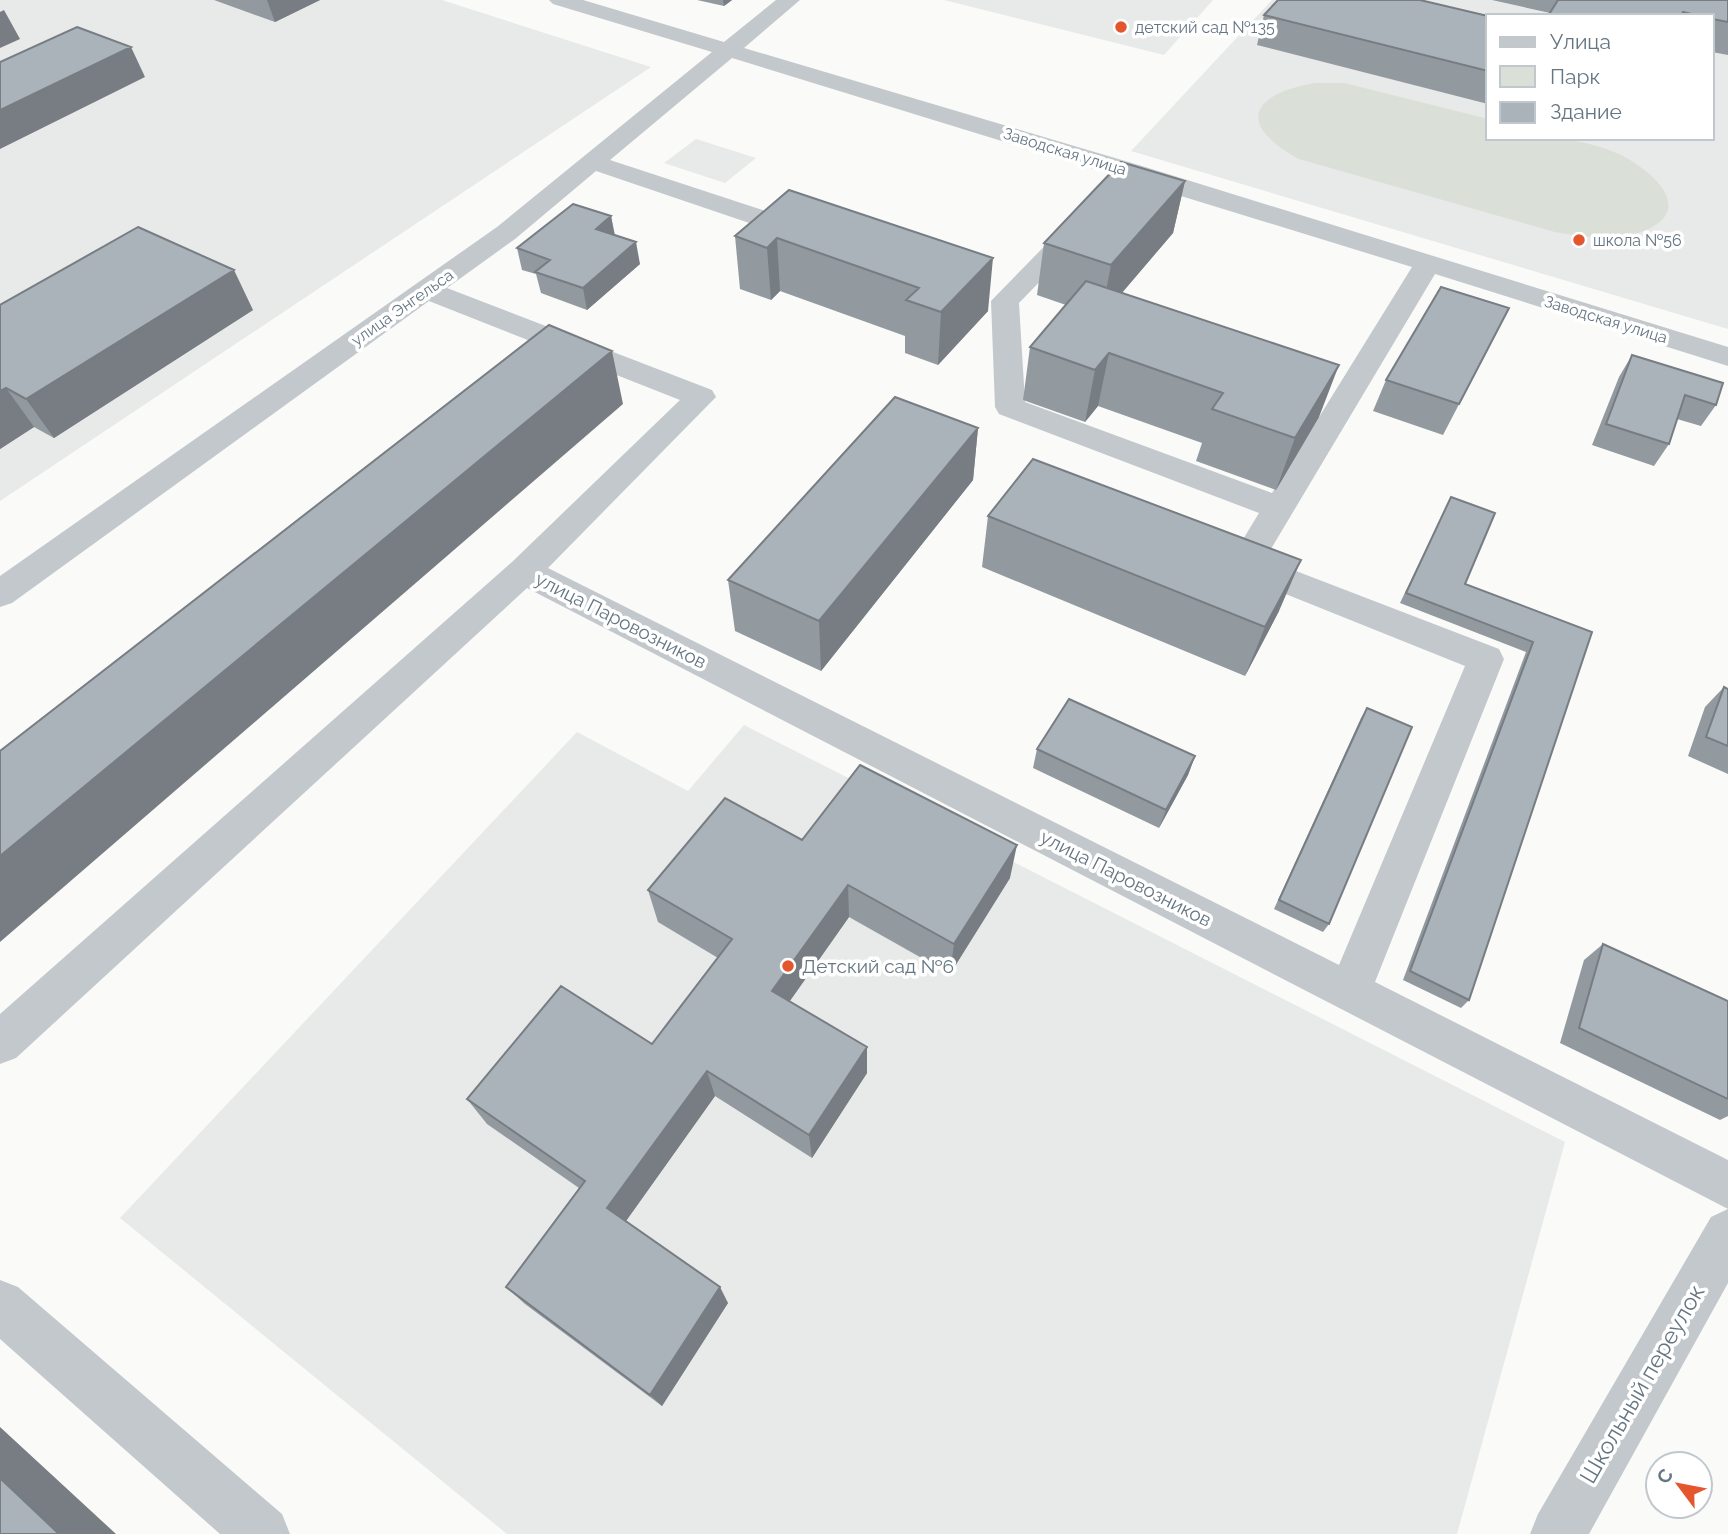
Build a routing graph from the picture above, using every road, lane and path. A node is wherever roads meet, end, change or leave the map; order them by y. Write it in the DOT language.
graph roads {
  1 [pos="560,0"];
  2 [pos="789,0"];
  3 [pos="730,50"];
  4 [pos="593,162"];
  5 [pos="1115,189"];
  6 [pos="838,245"];
  7 [pos="1428,263"];
  8 [pos="426,290"];
  9 [pos="1728,357"];
  10 [pos="1279,508"];
  11 [pos="524,571"];
  12 [pos="0,594"];
  13 [pos="1349,992"];
  14 [pos="0,1043"];
  15 [pos="1728,1185"];
  16 [pos="1728,1234"];
  17 [pos="0,1305"];
  18 [pos="262,1534"];
  19 [pos="1558,1534"];
  1 -- 3 [label="street, Заводская улица"];
  2 -- 3 [label="street, улица Энгельса"];
  3 -- 4 [label="street, улица Энгельса"];
  3 -- 5 [label="street, Заводская улица"];
  4 -- 6 [label="street"];
  4 -- 8 [label="street, улица Энгельса"];
  5 -- 7 [label="street, Заводская улица"];
  5 -- 10 [label="street"];
  7 -- 9 [label="street, Заводская улица"];
  7 -- 10 [label="street"];
  8 -- 11 [label="street"];
  8 -- 12 [label="street, улица Энгельса"];
  10 -- 13 [label="street"];
  11 -- 13 [label="street, улица Паровозников"];
  11 -- 14 [label="street"];
  13 -- 15 [label="street, улица Паровозников"];
  16 -- 19 [label="street, Школьный переулок"];
  17 -- 18 [label="street"];
}
